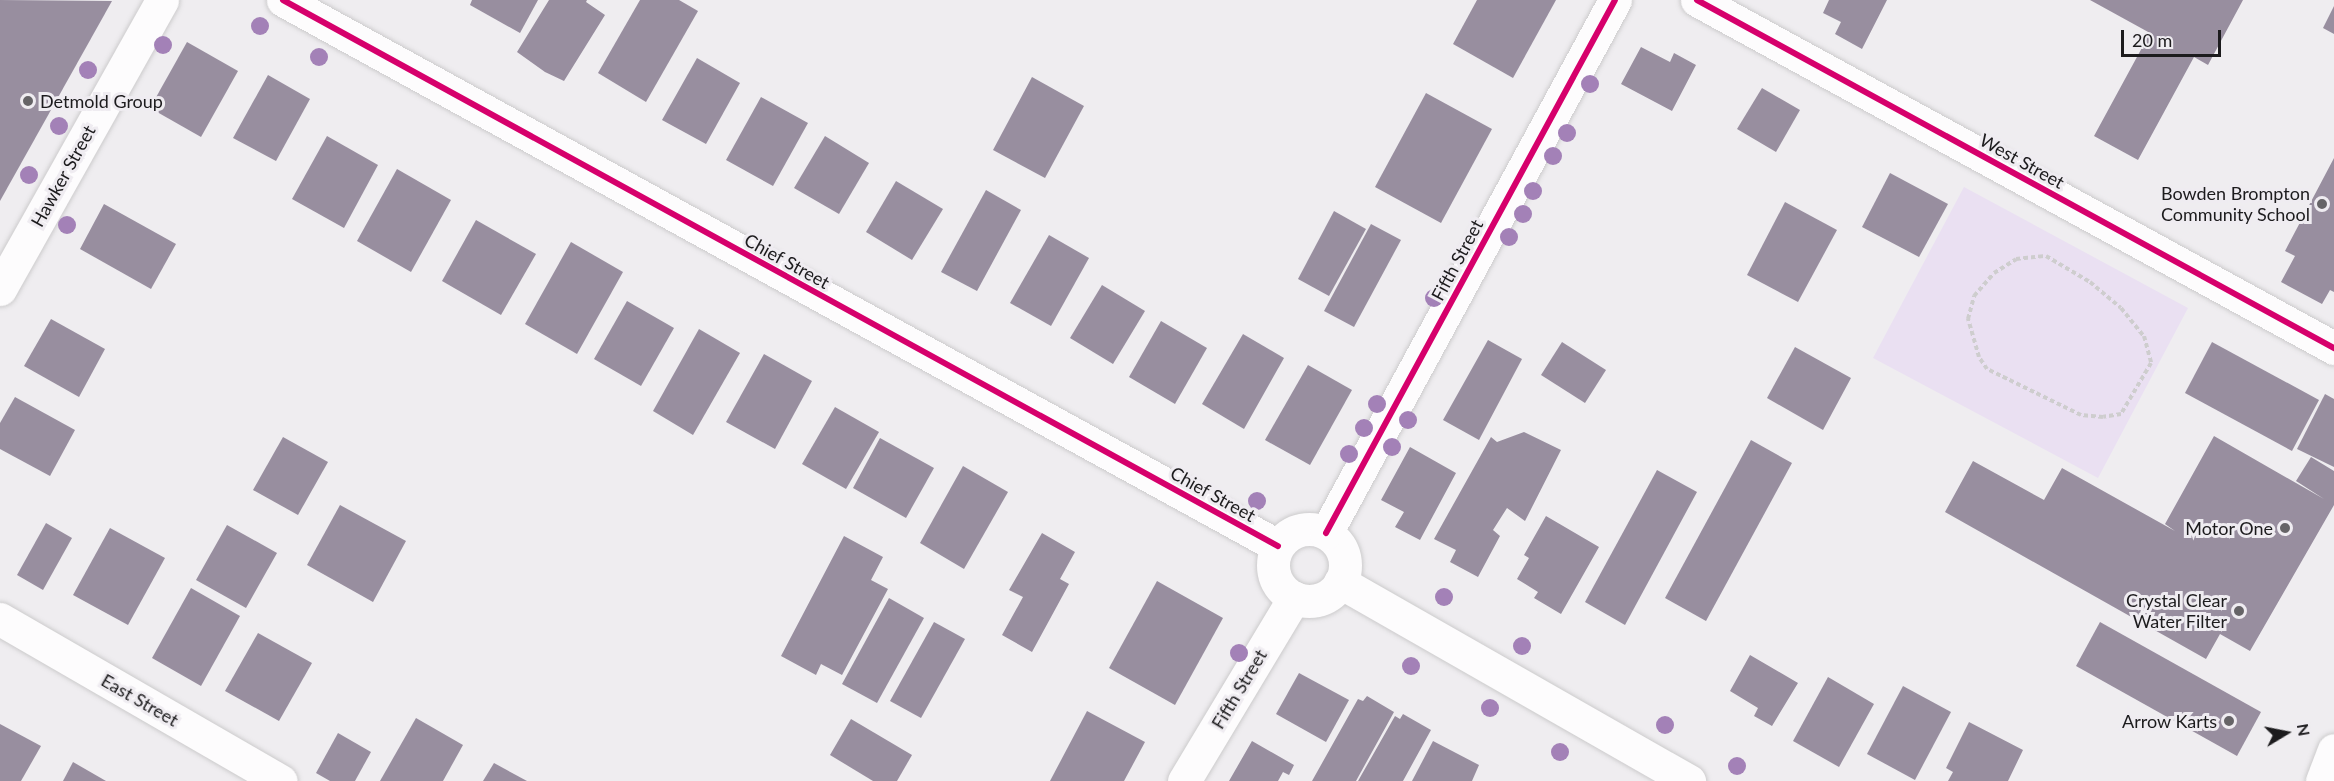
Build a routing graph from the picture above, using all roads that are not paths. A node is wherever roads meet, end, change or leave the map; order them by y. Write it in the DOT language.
graph roads {
  1 [pos="162,0"];
  2 [pos="283,0"];
  3 [pos="1615,0"];
  4 [pos="1697,0"];
  5 [pos="0,289"];
  6 [pos="2334,348"];
  7 [pos="1326,533"];
  8 [pos="1278,546"];
  9 [pos="1340,582"];
  10 [pos="1294,598"];
  11 [pos="0,620"];
  12 [pos="2334,750"];
  13 [pos="281,781"];
  14 [pos="1184,781"];
  15 [pos="1689,781"];
  16 [pos="2322,781"];
  1 -- 5 [label="street, Hawker Street"];
  2 -- 8 [label="street, Chief Street"];
  3 -- 7 [label="street, Fifth Street"];
  4 -- 6 [label="street, West Street"];
  7 -- 8 [label="street"];
  7 -- 9 [label="street"];
  8 -- 10 [label="street"];
  9 -- 10 [label="street"];
  9 -- 15 [label="street"];
  10 -- 14 [label="street, Fifth Street"];
  11 -- 13 [label="street, East Street"];
  12 -- 16 [label="street"];
}
